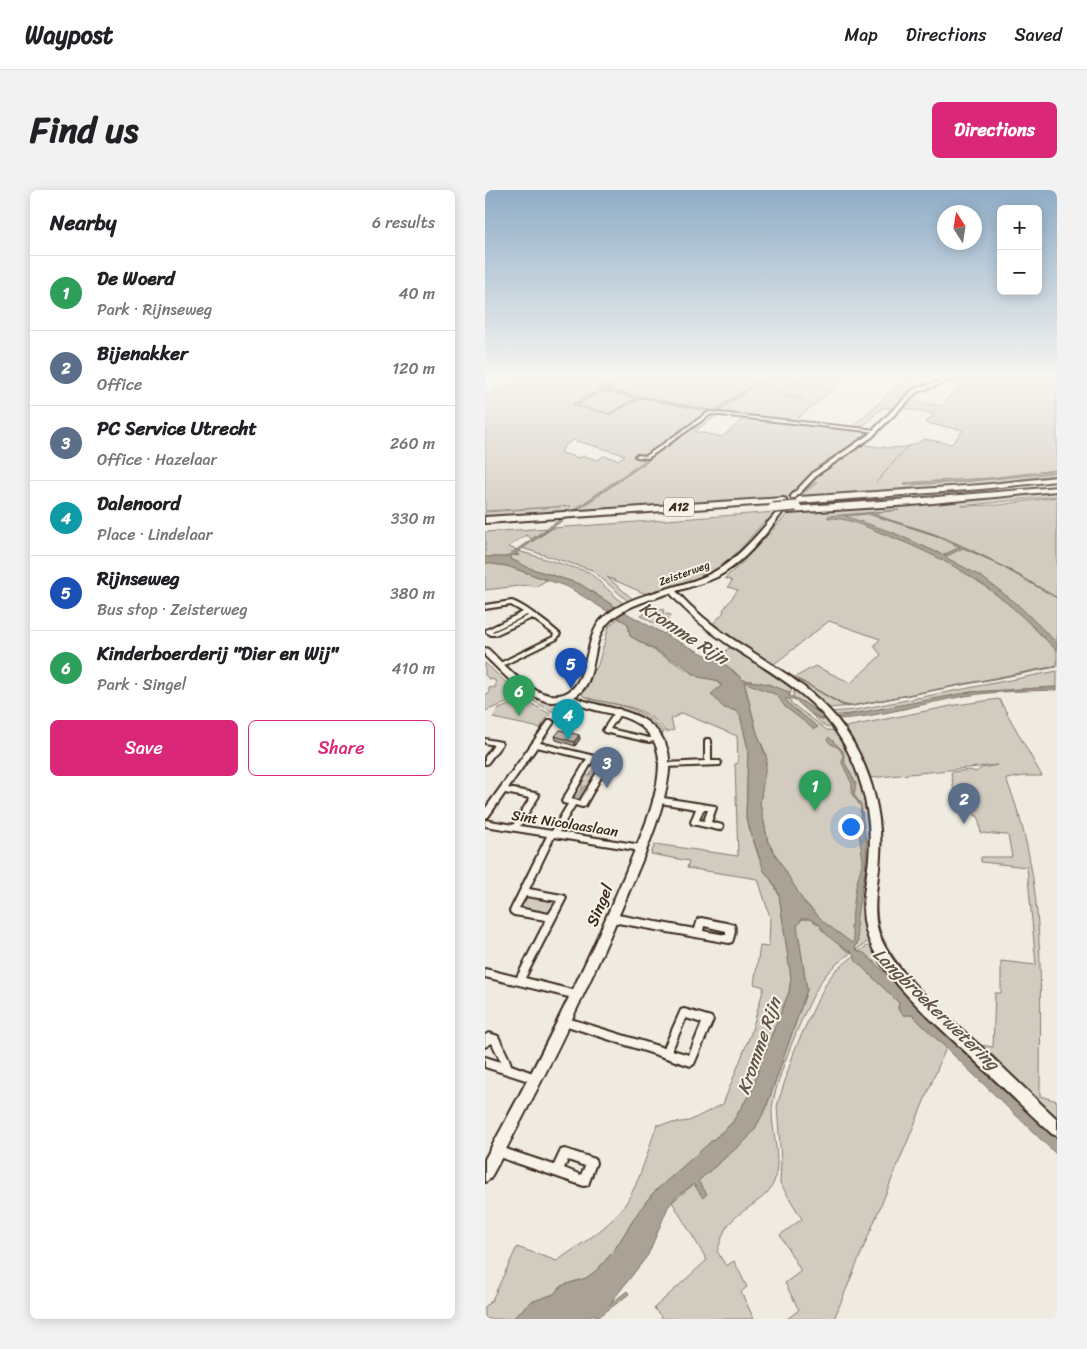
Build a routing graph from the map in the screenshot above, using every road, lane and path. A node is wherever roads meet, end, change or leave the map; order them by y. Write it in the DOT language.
graph roads {
  1 [pos="686,430"];
  2 [pos="876,430"];
  3 [pos="637,456"];
  4 [pos="1057,479"];
  5 [pos="1057,487"];
  6 [pos="909,498"];
  7 [pos="896,499"];
  8 [pos="787,504"];
  9 [pos="564,518"];
  10 [pos="485,520"];
  11 [pos="485,527"];
  12 [pos="671,590"];
  13 [pos="485,607"];
  14 [pos="530,614"];
  15 [pos="485,651"];
  16 [pos="500,665"];
  17 [pos="567,697"];
  18 [pos="619,711"];
  19 [pos="551,722"];
  20 [pos="657,738"];
  21 [pos="485,741"];
  22 [pos="708,741"];
  23 [pos="535,744"];
  24 [pos="591,758"];
  25 [pos="485,762"];
  26 [pos="708,763"];
  27 [pos="718,763"];
  28 [pos="665,765"];
  29 [pos="503,790"];
  30 [pos="657,800"];
  31 [pos="573,803"];
  32 [pos="700,807"];
  33 [pos="485,815"];
  34 [pos="485,823"];
  35 [pos="707,824"];
  36 [pos="719,827"];
  37 [pos="515,828"];
  38 [pos="553,834"];
  39 [pos="641,848"];
  40 [pos="524,892"];
  41 [pos="552,918"];
  42 [pos="612,918"];
  43 [pos="698,933"];
  44 [pos="485,973"];
  45 [pos="519,981"];
  46 [pos="577,995"];
  47 [pos="564,1022"];
  48 [pos="485,1042"];
  49 [pos="666,1054"];
  50 [pos="485,1062"];
  51 [pos="506,1069"];
  52 [pos="535,1078"];
  53 [pos="1057,1128"];
  54 [pos="497,1151"];
  55 [pos="557,1171"];
  56 [pos="485,1174"];
  1 -- 3 [label="street"];
  2 -- 8 [label="street, Zeisterweg"];
  4 -- 6 [label="highway, A12"];
  5 -- 6 [label="highway, A12"];
  6 -- 7 [label="highway, A12"];
  7 -- 8 [label="highway, A12"];
  7 -- 8 [label="highway, A12"];
  8 -- 9 [label="highway, A12"];
  8 -- 9 [label="highway, A12"];
  8 -- 12 [label="street, Zeisterweg"];
  9 -- 10 [label="highway, A12"];
  9 -- 11 [label="highway, A12"];
  12 -- 17 [label="street, Zeisterweg"];
  12 -- 53 [label="street"];
  13 -- 14 [label="street"];
  14 -- 14 [label="street"];
  14 -- 16 [label="street"];
  15 -- 16 [label="street, Singel"];
  16 -- 17 [label="street, Singel"];
  17 -- 18 [label="street, Singel"];
  18 -- 20 [label="street, Singel"];
  18 -- 20 [label="street"];
  19 -- 23 [label="street"];
  20 -- 28 [label="street, Singel"];
  21 -- 25 [label="street"];
  22 -- 26 [label="street"];
  23 -- 24 [label="street"];
  23 -- 29 [label="street"];
  24 -- 31 [label="street"];
  24 -- 31 [label="street"];
  26 -- 27 [label="street"];
  26 -- 28 [label="street"];
  28 -- 30 [label="street, Singel"];
  29 -- 33 [label="street"];
  29 -- 37 [label="street"];
  30 -- 32 [label="street"];
  30 -- 39 [label="street, Singel"];
  31 -- 38 [label="street"];
  32 -- 35 [label="street"];
  32 -- 35 [label="street"];
  34 -- 37 [label="street, Sint Nicolaaslaan"];
  35 -- 36 [label="street"];
  37 -- 38 [label="street, Sint Nicolaaslaan"];
  38 -- 39 [label="street, Sint Nicolaaslaan"];
  38 -- 40 [label="street"];
  39 -- 42 [label="street, Singel"];
  40 -- 41 [label="street"];
  40 -- 41 [label="street"];
  41 -- 45 [label="street"];
  42 -- 43 [label="street"];
  42 -- 46 [label="street, Singel"];
  44 -- 45 [label="street"];
  45 -- 46 [label="street"];
  46 -- 47 [label="street, Singel"];
  47 -- 49 [label="street"];
  47 -- 52 [label="street, Singel"];
  48 -- 51 [label="street"];
  49 -- 49 [label="street"];
  50 -- 51 [label="street"];
  51 -- 52 [label="street"];
  52 -- 54 [label="street, Singel"];
  54 -- 55 [label="street"];
  54 -- 56 [label="street, Singel"];
}
